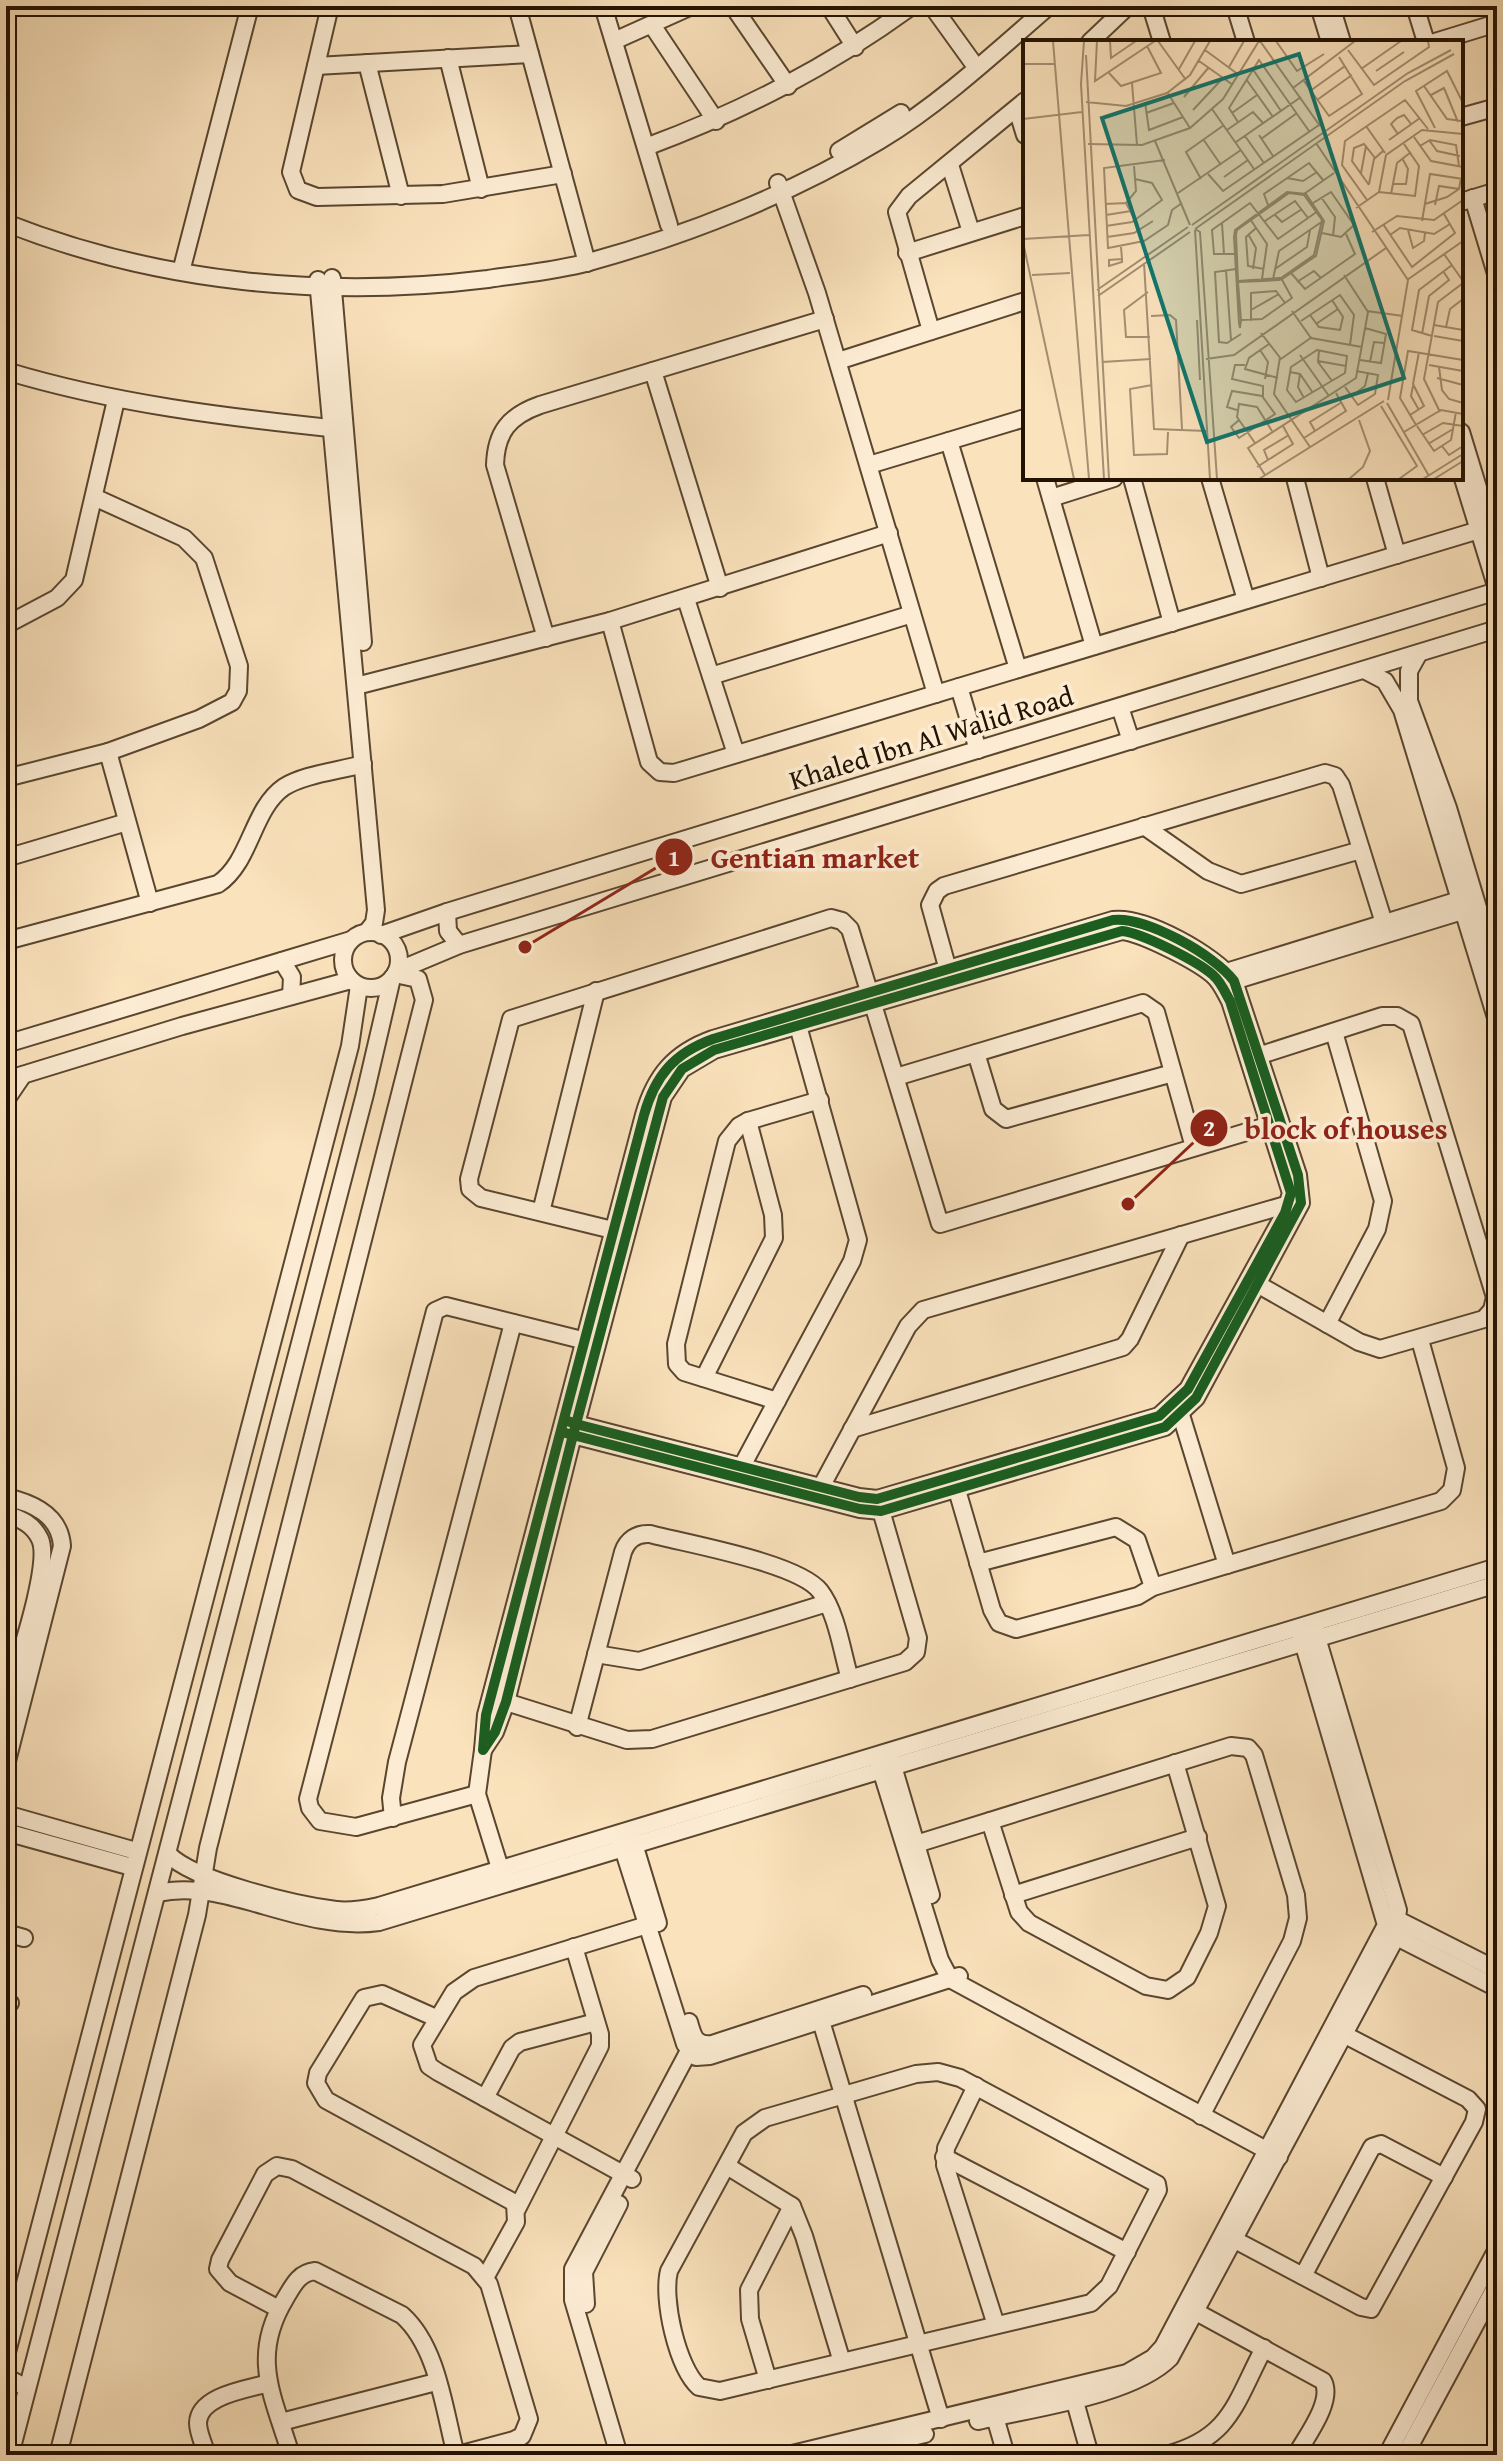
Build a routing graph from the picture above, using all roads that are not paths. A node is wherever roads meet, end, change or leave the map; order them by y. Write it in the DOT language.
graph roads {
  1 [pos="250,6"];
  2 [pos="330,6"];
  3 [pos="517,6"];
  4 [pos="603,6"];
  5 [pos="692,6"];
  6 [pos="733,6"];
  7 [pos="829,6"];
  8 [pos="912,6"];
  9 [pos="932,6"];
  10 [pos="1128,6"];
  11 [pos="1151,6"];
  12 [pos="1235,6"];
  13 [pos="1319,6"];
  14 [pos="1331,6"];
  15 [pos="1415,6"];
  16 [pos="1041,7"];
  17 [pos="1497,23"];
  18 [pos="652,25"];
  19 [pos="1092,40"];
  20 [pos="1161,40"];
  21 [pos="1245,40"];
  22 [pos="1329,40"];
  23 [pos="1341,40"];
  24 [pos="1425,40"];
  25 [pos="1442,40"];
  26 [pos="614,41"];
  27 [pos="855,47"];
  28 [pos="530,54"];
  29 [pos="448,58"];
  30 [pos="367,63"];
  31 [pos="974,64"];
  32 [pos="316,66"];
  33 [pos="788,86"];
  34 [pos="1021,105"];
  35 [pos="1497,107"];
  36 [pos="1463,116"];
  37 [pos="716,121"];
  38 [pos="646,147"];
  39 [pos="950,165"];
  40 [pos="563,174"];
  41 [pos="779,186"];
  42 [pos="481,189"];
  43 [pos="1497,191"];
  44 [pos="401,196"];
  45 [pos="1467,200"];
  46 [pos="6,214"];
  47 [pos="1023,217"];
  48 [pos="6,223"];
  49 [pos="669,225"];
  50 [pos="971,232"];
  51 [pos="907,253"];
  52 [pos="586,258"];
  53 [pos="183,264"];
  54 [pos="1497,277"];
  55 [pos="325,283"];
  56 [pos="1023,302"];
  57 [pos="825,319"];
  58 [pos="931,331"];
  59 [pos="838,361"];
  60 [pos="6,371"];
  61 [pos="653,371"];
  62 [pos="116,400"];
  63 [pos="1023,419"];
  64 [pos="338,428"];
  65 [pos="1463,439"];
  66 [pos="949,441"];
  67 [pos="869,465"];
  68 [pos="1463,478"];
  69 [pos="1046,480"];
  70 [pos="1108,480"];
  71 [pos="1133,480"];
  72 [pos="1211,480"];
  73 [pos="1296,480"];
  74 [pos="1376,480"];
  75 [pos="94,497"];
  76 [pos="1051,498"];
  77 [pos="1479,530"];
  78 [pos="889,533"];
  79 [pos="1497,550"];
  80 [pos="1397,555"];
  81 [pos="1321,578"];
  82 [pos="720,588"];
  83 [pos="1497,590"];
  84 [pos="686,599"];
  85 [pos="1246,600"];
  86 [pos="912,614"];
  87 [pos="610,621"];
  88 [pos="1172,623"];
  89 [pos="6,625"];
  90 [pos="1497,629"];
  91 [pos="546,638"];
  92 [pos="1094,646"];
  93 [pos="1419,653"];
  94 [pos="1018,669"];
  95 [pos="1364,670"];
  96 [pos="711,676"];
  97 [pos="361,684"];
  98 [pos="959,687"];
  99 [pos="936,694"];
  100 [pos="1120,707"];
  101 [pos="1131,741"];
  102 [pos="978,750"];
  103 [pos="108,752"];
  104 [pos="736,754"];
  105 [pos="363,764"];
  106 [pos="6,778"];
  107 [pos="127,822"];
  108 [pos="1144,826"];
  109 [pos="1361,850"];
  110 [pos="6,858"];
  111 [pos="150,903"];
  112 [pos="1469,903"];
  113 [pos="447,912"];
  114 [pos="1384,923"];
  115 [pos="376,934"];
  116 [pos="351,940"];
  117 [pos="6,941"];
  118 [pos="459,945"];
  119 [pos="282,961"];
  120 [pos="948,970"];
  121 [pos="1497,971"];
  122 [pos="395,974"];
  123 [pos="1224,978"];
  124 [pos="355,983"];
  125 [pos="924,983"];
  126 [pos="596,991"];
  127 [pos="291,996"];
  128 [pos="872,998"];
  129 [pos="1497,1021"];
  130 [pos="798,1026"];
  131 [pos="1334,1032"];
  132 [pos="6,1044"];
  133 [pos="976,1053"];
  134 [pos="1261,1055"];
  135 [pos="1173,1073"];
  136 [pos="23,1075"];
  137 [pos="896,1077"];
  138 [pos="6,1080"];
  139 [pos="6,1100"];
  140 [pos="820,1100"];
  141 [pos="748,1121"];
  142 [pos="1276,1123"];
  143 [pos="1194,1147"];
  144 [pos="1289,1204"];
  145 [pos="541,1212"];
  146 [pos="621,1232"];
  147 [pos="1181,1235"];
  148 [pos="1259,1285"];
  149 [pos="513,1323"];
  150 [pos="1327,1324"];
  151 [pos="1420,1340"];
  152 [pos="586,1341"];
  153 [pos="1216,1351"];
  154 [pos="704,1378"];
  155 [pos="777,1401"];
  156 [pos="1181,1415"];
  157 [pos="569,1428"];
  158 [pos="852,1429"];
  159 [pos="742,1466"];
  160 [pos="821,1487"];
  161 [pos="957,1490"];
  162 [pos="6,1497"];
  163 [pos="879,1505"];
  164 [pos="6,1514"];
  165 [pos="978,1563"];
  166 [pos="1227,1565"];
  167 [pos="1497,1567"];
  168 [pos="1497,1584"];
  169 [pos="1153,1587"];
  170 [pos="827,1603"];
  171 [pos="1308,1633"];
  172 [pos="596,1654"];
  173 [pos="850,1679"];
  174 [pos="14,1693"];
  175 [pos="506,1702"];
  176 [pos="577,1727"];
  177 [pos="483,1750"];
  178 [pos="885,1761"];
  179 [pos="1175,1763"];
  180 [pos="6,1765"];
  181 [pos="477,1794"];
  182 [pos="6,1814"];
  183 [pos="393,1818"];
  184 [pos="990,1821"];
  185 [pos="6,1832"];
  186 [pos="1198,1837"];
  187 [pos="627,1839"];
  188 [pos="914,1850"];
  189 [pos="168,1854"];
  190 [pos="134,1859"];
  191 [pos="502,1876"];
  192 [pos="201,1883"];
  193 [pos="158,1893"];
  194 [pos="1013,1895"];
  195 [pos="647,1925"];
  196 [pos="1391,1925"];
  197 [pos="6,1933"];
  198 [pos="24,1938"];
  199 [pos="574,1947"];
  200 [pos="1497,1970"];
  201 [pos="951,1973"];
  202 [pos="1497,1988"];
  203 [pos="436,2018"];
  204 [pos="821,2021"];
  205 [pos="596,2022"];
  206 [pos="1345,2035"];
  207 [pos="695,2048"];
  208 [pos="976,2086"];
  209 [pos="844,2095"];
  210 [pos="485,2098"];
  211 [pos="1203,2111"];
  212 [pos="556,2137"];
  213 [pos="1276,2150"];
  214 [pos="944,2157"];
  215 [pos="727,2166"];
  216 [pos="627,2176"];
  217 [pos="1444,2177"];
  218 [pos="792,2206"];
  219 [pos="517,2209"];
  220 [pos="1235,2240"];
  221 [pos="1497,2249"];
  222 [pos="1127,2252"];
  223 [pos="1303,2276"];
  224 [pos="485,2278"];
  225 [pos="1497,2284"];
  226 [pos="279,2309"];
  227 [pos="1191,2309"];
  228 [pos="996,2325"];
  229 [pos="919,2344"];
  230 [pos="1264,2348"];
  231 [pos="6,2358"];
  232 [pos="842,2362"];
  233 [pos="6,2377"];
  234 [pos="768,2380"];
  235 [pos="29,2381"];
  236 [pos="436,2382"];
  237 [pos="269,2383"];
  238 [pos="1073,2393"];
  239 [pos="1426,2398"];
  240 [pos="995,2417"];
  241 [pos="941,2419"];
  242 [pos="281,2422"];
  243 [pos="10,2455"];
  244 [pos="58,2455"];
  245 [pos="207,2455"];
  246 [pos="291,2455"];
  247 [pos="457,2455"];
  248 [pos="619,2455"];
  249 [pos="631,2455"];
  250 [pos="788,2455"];
  251 [pos="837,2455"];
  252 [pos="1006,2455"];
  253 [pos="1090,2455"];
  254 [pos="1166,2455"];
  255 [pos="1296,2455"];
  256 [pos="1387,2455"];
  257 [pos="1405,2455"];
  1 -- 53 [label="street"];
  2 -- 32 [label="street"];
  3 -- 28 [label="street"];
  4 -- 26 [label="street"];
  5 -- 18 [label="street"];
  6 -- 33 [label="street"];
  7 -- 27 [label="street"];
  8 -- 27 [label="street"];
  9 -- 31 [label="street"];
  10 -- 19 [label="street"];
  11 -- 20 [label="street"];
  12 -- 21 [label="street"];
  13 -- 22 [label="street"];
  14 -- 23 [label="street"];
  15 -- 24 [label="street"];
  16 -- 31 [label="street"];
  17 -- 25 [label="street"];
  18 -- 26 [label="street"];
  18 -- 37 [label="street"];
  26 -- 38 [label="street"];
  27 -- 33 [label="street"];
  28 -- 29 [label="street"];
  28 -- 40 [label="street"];
  29 -- 30 [label="street"];
  29 -- 42 [label="street"];
  30 -- 32 [label="street"];
  30 -- 44 [label="street"];
  31 -- 41 [label="street"];
  32 -- 44 [label="street"];
  33 -- 37 [label="street"];
  34 -- 39 [label="street"];
  35 -- 36 [label="street"];
  37 -- 38 [label="street"];
  38 -- 49 [label="street"];
  39 -- 50 [label="street"];
  39 -- 51 [label="street"];
  40 -- 42 [label="street"];
  40 -- 52 [label="street"];
  41 -- 49 [label="street"];
  41 -- 52 [label="street"];
  41 -- 57 [label="street"];
  42 -- 44 [label="street"];
  43 -- 45 [label="street"];
  45 -- 54 [label="street"];
  46 -- 53 [label="street"];
  47 -- 50 [label="street"];
  48 -- 55 [label="street"];
  49 -- 52 [label="street"];
  50 -- 51 [label="street"];
  51 -- 58 [label="street"];
  52 -- 55 [label="street"];
  53 -- 55 [label="street"];
  55 -- 64 [label="street"];
  56 -- 58 [label="street"];
  57 -- 59 [label="street"];
  57 -- 61 [label="street"];
  58 -- 59 [label="street"];
  59 -- 67 [label="street"];
  60 -- 62 [label="street"];
  61 -- 82 [label="street"];
  61 -- 91 [label="street"];
  62 -- 64 [label="street"];
  62 -- 75 [label="street"];
  63 -- 66 [label="street"];
  64 -- 97 [label="street"];
  65 -- 79 [label="street"];
  66 -- 67 [label="street"];
  66 -- 94 [label="street"];
  67 -- 78 [label="street"];
  68 -- 77 [label="street"];
  69 -- 76 [label="street"];
  70 -- 76 [label="street"];
  71 -- 88 [label="street"];
  72 -- 85 [label="street"];
  73 -- 81 [label="street"];
  74 -- 80 [label="street"];
  75 -- 89 [label="street"];
  75 -- 103 [label="street"];
  76 -- 92 [label="street"];
  77 -- 80 [label="street"];
  77 -- 83 [label="street"];
  78 -- 82 [label="street"];
  78 -- 86 [label="street"];
  80 -- 81 [label="street"];
  81 -- 85 [label="street"];
  82 -- 84 [label="street"];
  83 -- 100 [label="street, Khaled Ibn Al Walid Road"];
  84 -- 87 [label="street"];
  84 -- 96 [label="street"];
  85 -- 88 [label="street"];
  86 -- 96 [label="street"];
  86 -- 99 [label="street"];
  87 -- 91 [label="street"];
  87 -- 104 [label="street"];
  88 -- 92 [label="street"];
  90 -- 93 [label="street"];
  91 -- 97 [label="street"];
  92 -- 94 [label="street"];
  93 -- 95 [label="street"];
  93 -- 112 [label="street"];
  94 -- 98 [label="street"];
  95 -- 101 [label="street"];
  95 -- 112 [label="street"];
  96 -- 104 [label="street"];
  97 -- 105 [label="street"];
  97 -- 115 [label="street"];
  98 -- 99 [label="street"];
  98 -- 102 [label="street"];
  99 -- 104 [label="street"];
  100 -- 101 [label="street"];
  100 -- 102 [label="street, Khaled Ibn Al Walid Road"];
  101 -- 118 [label="street"];
  102 -- 113 [label="street, Khaled Ibn Al Walid Road"];
  103 -- 106 [label="street"];
  103 -- 107 [label="street"];
  105 -- 111 [label="street"];
  105 -- 115 [label="street"];
  107 -- 110 [label="street"];
  107 -- 111 [label="street"];
  108 -- 109 [label="street"];
  108 -- 109 [label="street"];
  108 -- 120 [label="street"];
  109 -- 114 [label="street"];
  111 -- 117 [label="street"];
  112 -- 114 [label="street"];
  112 -- 121 [label="street"];
  112 -- 123 [label="street"];
  112 -- 129 [label="street"];
  113 -- 115 [label="street, Khaled Ibn Al Walid Road"];
  113 -- 118 [label="street"];
  114 -- 123 [label="street"];
  115 -- 116 [label="street"];
  115 -- 122 [label="street"];
  116 -- 119 [label="street"];
  116 -- 124 [label="street"];
  118 -- 122 [label="street"];
  119 -- 127 [label="street"];
  119 -- 132 [label="street"];
  120 -- 123 [label="street"];
  120 -- 125 [label="street"];
  122 -- 124 [label="street"];
  122 -- 189 [label="street"];
  122 -- 192 [label="street"];
  123 -- 125 [label="street"];
  123 -- 134 [label="street"];
  123 -- 142 [label="street"];
  124 -- 127 [label="street"];
  124 -- 190 [label="street"];
  125 -- 128 [label="street"];
  126 -- 128 [label="street"];
  126 -- 145 [label="street"];
  126 -- 145 [label="street"];
  127 -- 136 [label="street"];
  128 -- 130 [label="street"];
  128 -- 137 [label="street"];
  128 -- 146 [label="street"];
  130 -- 140 [label="street"];
  130 -- 146 [label="street"];
  131 -- 134 [label="street"];
  131 -- 150 [label="street"];
  131 -- 151 [label="street"];
  133 -- 135 [label="street"];
  133 -- 135 [label="street"];
  133 -- 137 [label="street"];
  134 -- 142 [label="street"];
  135 -- 143 [label="street"];
  136 -- 138 [label="street"];
  136 -- 139 [label="street"];
  137 -- 143 [label="street"];
  140 -- 141 [label="street"];
  140 -- 155 [label="street"];
  141 -- 154 [label="street"];
  141 -- 154 [label="street"];
  142 -- 143 [label="street"];
  142 -- 144 [label="street"];
  142 -- 148 [label="street"];
  144 -- 147 [label="street"];
  144 -- 153 [label="street"];
  145 -- 146 [label="street"];
  146 -- 152 [label="street"];
  146 -- 157 [label="street"];
  147 -- 158 [label="street"];
  147 -- 158 [label="street"];
  148 -- 150 [label="street"];
  148 -- 153 [label="street"];
  149 -- 152 [label="street"];
  149 -- 183 [label="street"];
  149 -- 183 [label="street"];
  150 -- 151 [label="street"];
  151 -- 166 [label="street"];
  152 -- 157 [label="street"];
  153 -- 156 [label="street"];
  153 -- 163 [label="street"];
  154 -- 155 [label="street"];
  155 -- 159 [label="street"];
  156 -- 161 [label="street"];
  156 -- 166 [label="street"];
  157 -- 159 [label="street"];
  157 -- 163 [label="street"];
  157 -- 175 [label="street"];
  157 -- 177 [label="street"];
  158 -- 160 [label="street"];
  159 -- 160 [label="street"];
  160 -- 163 [label="street"];
  161 -- 163 [label="street"];
  161 -- 165 [label="street"];
  162 -- 174 [label="street"];
  163 -- 173 [label="street"];
  164 -- 174 [label="street"];
  165 -- 169 [label="street"];
  165 -- 169 [label="street"];
  166 -- 169 [label="street"];
  167 -- 171 [label="street"];
  168 -- 171 [label="street"];
  170 -- 172 [label="street"];
  170 -- 172 [label="street"];
  170 -- 173 [label="street"];
  171 -- 178 [label="street"];
  171 -- 196 [label="street"];
  172 -- 176 [label="street"];
  173 -- 176 [label="street"];
  174 -- 180 [label="street"];
  175 -- 176 [label="street"];
  175 -- 177 [label="street"];
  177 -- 181 [label="street"];
  178 -- 187 [label="street"];
  178 -- 188 [label="street"];
  179 -- 184 [label="street"];
  179 -- 186 [label="street"];
  179 -- 211 [label="street"];
  181 -- 183 [label="street"];
  181 -- 191 [label="street"];
  182 -- 190 [label="street"];
  184 -- 188 [label="street"];
  184 -- 194 [label="street"];
  185 -- 190 [label="street"];
  186 -- 194 [label="street"];
  186 -- 194 [label="street"];
  187 -- 191 [label="street"];
  187 -- 195 [label="street"];
  187 -- 207 [label="street"];
  188 -- 201 [label="street"];
  189 -- 192 [label="street"];
  189 -- 193 [label="street"];
  190 -- 231 [label="street"];
  191 -- 192 [label="street"];
  192 -- 193 [label="street"];
  192 -- 244 [label="street"];
  193 -- 235 [label="street"];
  195 -- 199 [label="street"];
  195 -- 207 [label="street"];
  196 -- 200 [label="street"];
  196 -- 202 [label="street"];
  196 -- 206 [label="street"];
  196 -- 213 [label="street"];
  197 -- 198 [label="street"];
  199 -- 203 [label="street"];
  199 -- 205 [label="street"];
  201 -- 204 [label="street"];
  201 -- 207 [label="street"];
  201 -- 211 [label="street"];
  203 -- 210 [label="street"];
  203 -- 219 [label="street"];
  204 -- 207 [label="street"];
  204 -- 209 [label="street"];
  205 -- 210 [label="street"];
  205 -- 212 [label="street"];
  206 -- 213 [label="street"];
  206 -- 217 [label="street"];
  207 -- 216 [label="street"];
  208 -- 209 [label="street"];
  208 -- 214 [label="street"];
  208 -- 222 [label="street"];
  209 -- 215 [label="street"];
  209 -- 229 [label="street"];
  210 -- 212 [label="street"];
  211 -- 213 [label="street"];
  212 -- 216 [label="street"];
  212 -- 219 [label="street"];
  213 -- 220 [label="street"];
  213 -- 227 [label="street"];
  214 -- 222 [label="street"];
  214 -- 228 [label="street"];
  215 -- 218 [label="street"];
  215 -- 234 [label="street"];
  216 -- 248 [label="street"];
  216 -- 249 [label="street"];
  217 -- 223 [label="street"];
  217 -- 223 [label="street"];
  218 -- 232 [label="street"];
  218 -- 234 [label="street"];
  219 -- 224 [label="street"];
  220 -- 223 [label="street"];
  220 -- 227 [label="street"];
  221 -- 239 [label="street"];
  222 -- 228 [label="street"];
  224 -- 226 [label="street"];
  224 -- 247 [label="street"];
  225 -- 239 [label="street"];
  226 -- 236 [label="street"];
  226 -- 237 [label="street"];
  227 -- 230 [label="street"];
  227 -- 238 [label="street"];
  228 -- 229 [label="street"];
  229 -- 232 [label="street"];
  229 -- 241 [label="street"];
  230 -- 254 [label="street"];
  230 -- 255 [label="street"];
  231 -- 235 [label="street"];
  232 -- 234 [label="street"];
  233 -- 235 [label="street"];
  235 -- 243 [label="street"];
  236 -- 242 [label="street"];
  236 -- 247 [label="street"];
  237 -- 242 [label="street"];
  237 -- 245 [label="street"];
  238 -- 240 [label="street"];
  238 -- 241 [label="street"];
  238 -- 253 [label="street"];
  239 -- 256 [label="street"];
  239 -- 257 [label="street"];
  240 -- 251 [label="street"];
  240 -- 252 [label="street"];
  241 -- 250 [label="street"];
  242 -- 246 [label="street"];
}
